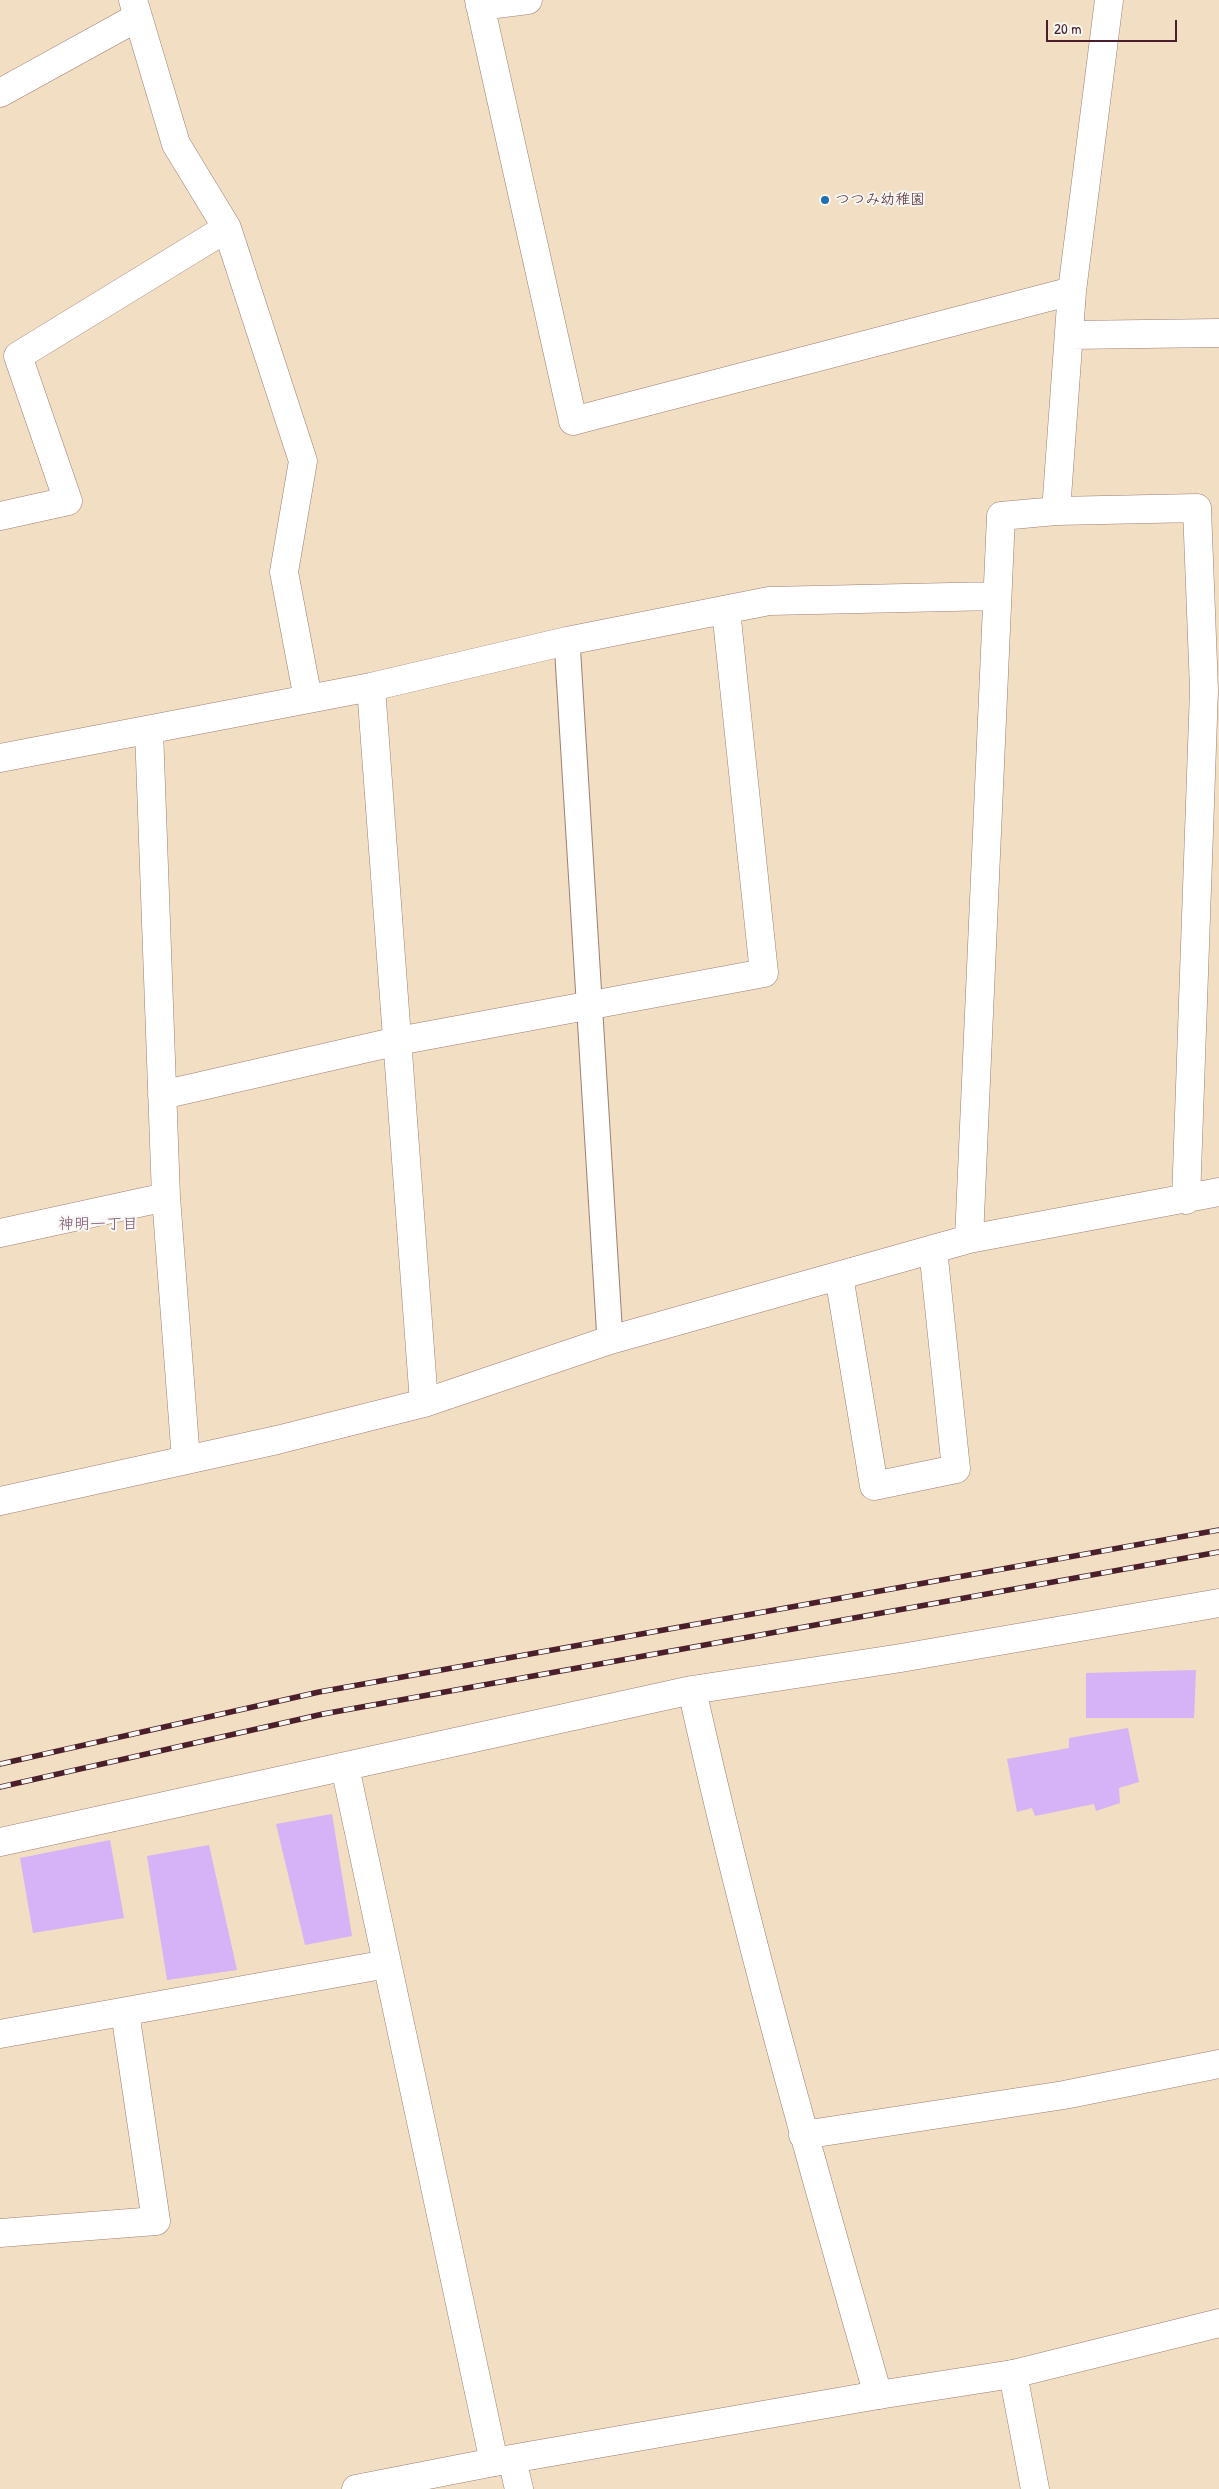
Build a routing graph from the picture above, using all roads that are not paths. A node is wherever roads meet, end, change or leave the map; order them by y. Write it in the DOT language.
graph roads {
  1 [pos="528,0"];
  2 [pos="1109,0"];
  3 [pos="479,3"];
  4 [pos="135,8"];
  5 [pos="0,93"];
  6 [pos="227,228"];
  7 [pos="1072,291"];
  8 [pos="1219,333"];
  9 [pos="1070,334"];
  10 [pos="1056,511"];
  11 [pos="0,516"];
  12 [pos="996,596"];
  13 [pos="726,610"];
  14 [pos="567,641"];
  15 [pos="371,688"];
  16 [pos="1212,688"];
  17 [pos="308,699"];
  18 [pos="149,730"];
  19 [pos="0,758"];
  20 [pos="590,1004"];
  21 [pos="398,1041"];
  22 [pos="162,1095"];
  23 [pos="1219,1192"];
  24 [pos="166,1197"];
  25 [pos="1186,1200"];
  26 [pos="0,1233"];
  27 [pos="969,1239"];
  28 [pos="933,1249"];
  29 [pos="839,1276"];
  30 [pos="610,1340"];
  31 [pos="424,1402"];
  32 [pos="186,1460"];
  33 [pos="0,1502"];
  34 [pos="1219,1603"];
  35 [pos="692,1690"];
  36 [pos="346,1767"];
  37 [pos="0,1842"];
  38 [pos="387,1964"];
  39 [pos="126,2012"];
  40 [pos="0,2034"];
  41 [pos="1219,2064"];
  42 [pos="803,2135"];
  43 [pos="0,2233"];
  44 [pos="1219,2323"];
  45 [pos="1013,2374"];
  46 [pos="878,2395"];
  47 [pos="503,2460"];
  48 [pos="356,2489"];
  49 [pos="519,2489"];
  50 [pos="1035,2489"];
  1 -- 3 [label="street"];
  2 -- 7 [label="street"];
  3 -- 7 [label="street"];
  4 -- 5 [label="street"];
  4 -- 6 [label="street"];
  6 -- 11 [label="street"];
  6 -- 17 [label="street"];
  7 -- 9 [label="street"];
  8 -- 9 [label="street"];
  9 -- 10 [label="street"];
  10 -- 12 [label="street"];
  10 -- 16 [label="street"];
  12 -- 13 [label="street"];
  12 -- 27 [label="street"];
  13 -- 14 [label="street"];
  13 -- 20 [label="street"];
  14 -- 15 [label="street"];
  14 -- 20 [label="lane"];
  15 -- 17 [label="street"];
  15 -- 21 [label="street"];
  16 -- 25 [label="street"];
  17 -- 18 [label="street"];
  18 -- 19 [label="street"];
  18 -- 22 [label="street"];
  20 -- 21 [label="street"];
  20 -- 30 [label="lane"];
  21 -- 22 [label="street"];
  21 -- 31 [label="street"];
  22 -- 24 [label="street"];
  23 -- 25 [label="street"];
  24 -- 26 [label="street"];
  24 -- 32 [label="street"];
  25 -- 27 [label="street"];
  27 -- 28 [label="street"];
  28 -- 29 [label="street"];
  28 -- 29 [label="street"];
  29 -- 30 [label="street"];
  30 -- 31 [label="street"];
  31 -- 32 [label="street"];
  32 -- 33 [label="street"];
  34 -- 35 [label="street"];
  35 -- 36 [label="street"];
  35 -- 42 [label="street"];
  36 -- 37 [label="street"];
  36 -- 38 [label="street"];
  38 -- 39 [label="street"];
  38 -- 47 [label="street"];
  39 -- 40 [label="street"];
  39 -- 43 [label="street"];
  41 -- 42 [label="street"];
  42 -- 46 [label="street"];
  44 -- 45 [label="street"];
  45 -- 46 [label="street"];
  45 -- 50 [label="street"];
  46 -- 47 [label="street"];
  47 -- 48 [label="street"];
  47 -- 49 [label="street"];
}
